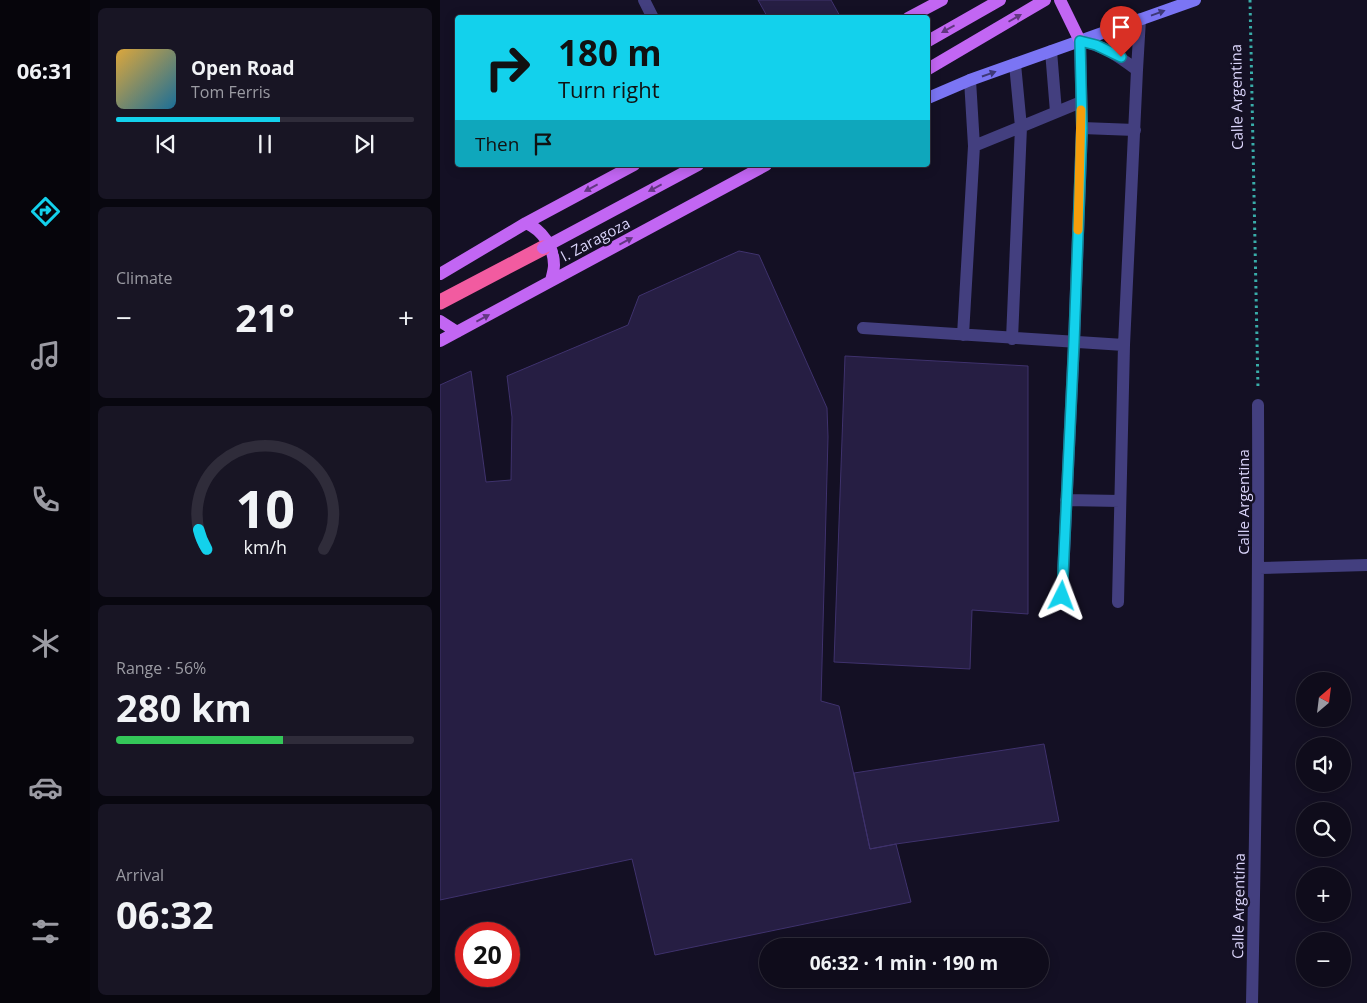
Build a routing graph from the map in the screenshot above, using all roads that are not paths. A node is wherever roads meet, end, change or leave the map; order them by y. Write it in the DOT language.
graph roads {
  1 [pos="644,0"];
  2 [pos="942,0"];
  3 [pos="1000,0"];
  4 [pos="1045,0"];
  5 [pos="1060,0"];
  6 [pos="1195,0"];
  7 [pos="652,15"];
  8 [pos="914,15"];
  9 [pos="1140,19"];
  10 [pos="930,40"];
  11 [pos="1080,41"];
  12 [pos="1052,51"];
  13 [pos="1015,64"];
  14 [pos="930,67"];
  15 [pos="1137,70"];
  16 [pos="970,80"];
  17 [pos="930,97"];
  18 [pos="1081,102"];
  19 [pos="1056,112"];
  20 [pos="1022,127"];
  21 [pos="1082,128"];
  22 [pos="1134,130"];
  23 [pos="974,146"];
  24 [pos="630,167"];
  25 [pos="694,167"];
  26 [pos="762,167"];
  27 [pos="526,223"];
  28 [pos="543,248"];
  29 [pos="440,274"];
  30 [pos="552,281"];
  31 [pos="440,302"];
  32 [pos="440,321"];
  33 [pos="863,328"];
  34 [pos="457,332"];
  35 [pos="964,335"];
  36 [pos="1012,339"];
  37 [pos="440,341"];
  38 [pos="1074,342"];
  39 [pos="1124,345"];
  40 [pos="1258,405"];
  41 [pos="1066,500"];
  42 [pos="1120,501"];
  43 [pos="1367,565"];
  44 [pos="1259,568"];
  45 [pos="1062,596"];
  46 [pos="1118,602"];
  47 [pos="1252,1003"];
  1 -- 7 [label="street"];
  2 -- 8 [label="main road"];
  3 -- 10 [label="main road, one-way"];
  14 -- 4 [label="main road, one-way"];
  5 -- 11 [label="main road"];
  9 -- 6 [label="street, one-way"];
  9 -- 11 [label="street"];
  9 -- 15 [label="street"];
  11 -- 12 [label="street"];
  11 -- 15 [label="street"];
  11 -- 18 [label="street"];
  12 -- 13 [label="street"];
  12 -- 19 [label="street"];
  16 -- 13 [label="street, one-way"];
  13 -- 20 [label="street"];
  15 -- 22 [label="street"];
  16 -- 17 [label="street"];
  16 -- 23 [label="street"];
  18 -- 19 [label="street"];
  18 -- 21 [label="street"];
  19 -- 20 [label="street"];
  20 -- 23 [label="street"];
  20 -- 36 [label="street"];
  21 -- 22 [label="street"];
  21 -- 38 [label="street"];
  22 -- 39 [label="street"];
  23 -- 35 [label="street"];
  24 -- 27 [label="main road, one-way"];
  25 -- 28 [label="main road, one-way, bridge"];
  30 -- 26 [label="main road, I. Zaragoza, one-way"];
  27 -- 29 [label="main road"];
  27 -- 30 [label="main road"];
  28 -- 31 [label="highway"];
  34 -- 30 [label="main road, I. Zaragoza, one-way"];
  32 -- 34 [label="main road"];
  33 -- 35 [label="street"];
  34 -- 37 [label="main road, I. Zaragoza"];
  35 -- 36 [label="street"];
  36 -- 38 [label="street"];
  38 -- 39 [label="street"];
  38 -- 41 [label="street"];
  39 -- 42 [label="street"];
  40 -- 44 [label="street, Calle Argentina"];
  41 -- 42 [label="street"];
  41 -- 45 [label="street"];
  42 -- 46 [label="street"];
  43 -- 44 [label="street"];
  44 -- 47 [label="street, Calle Argentina"];
}
